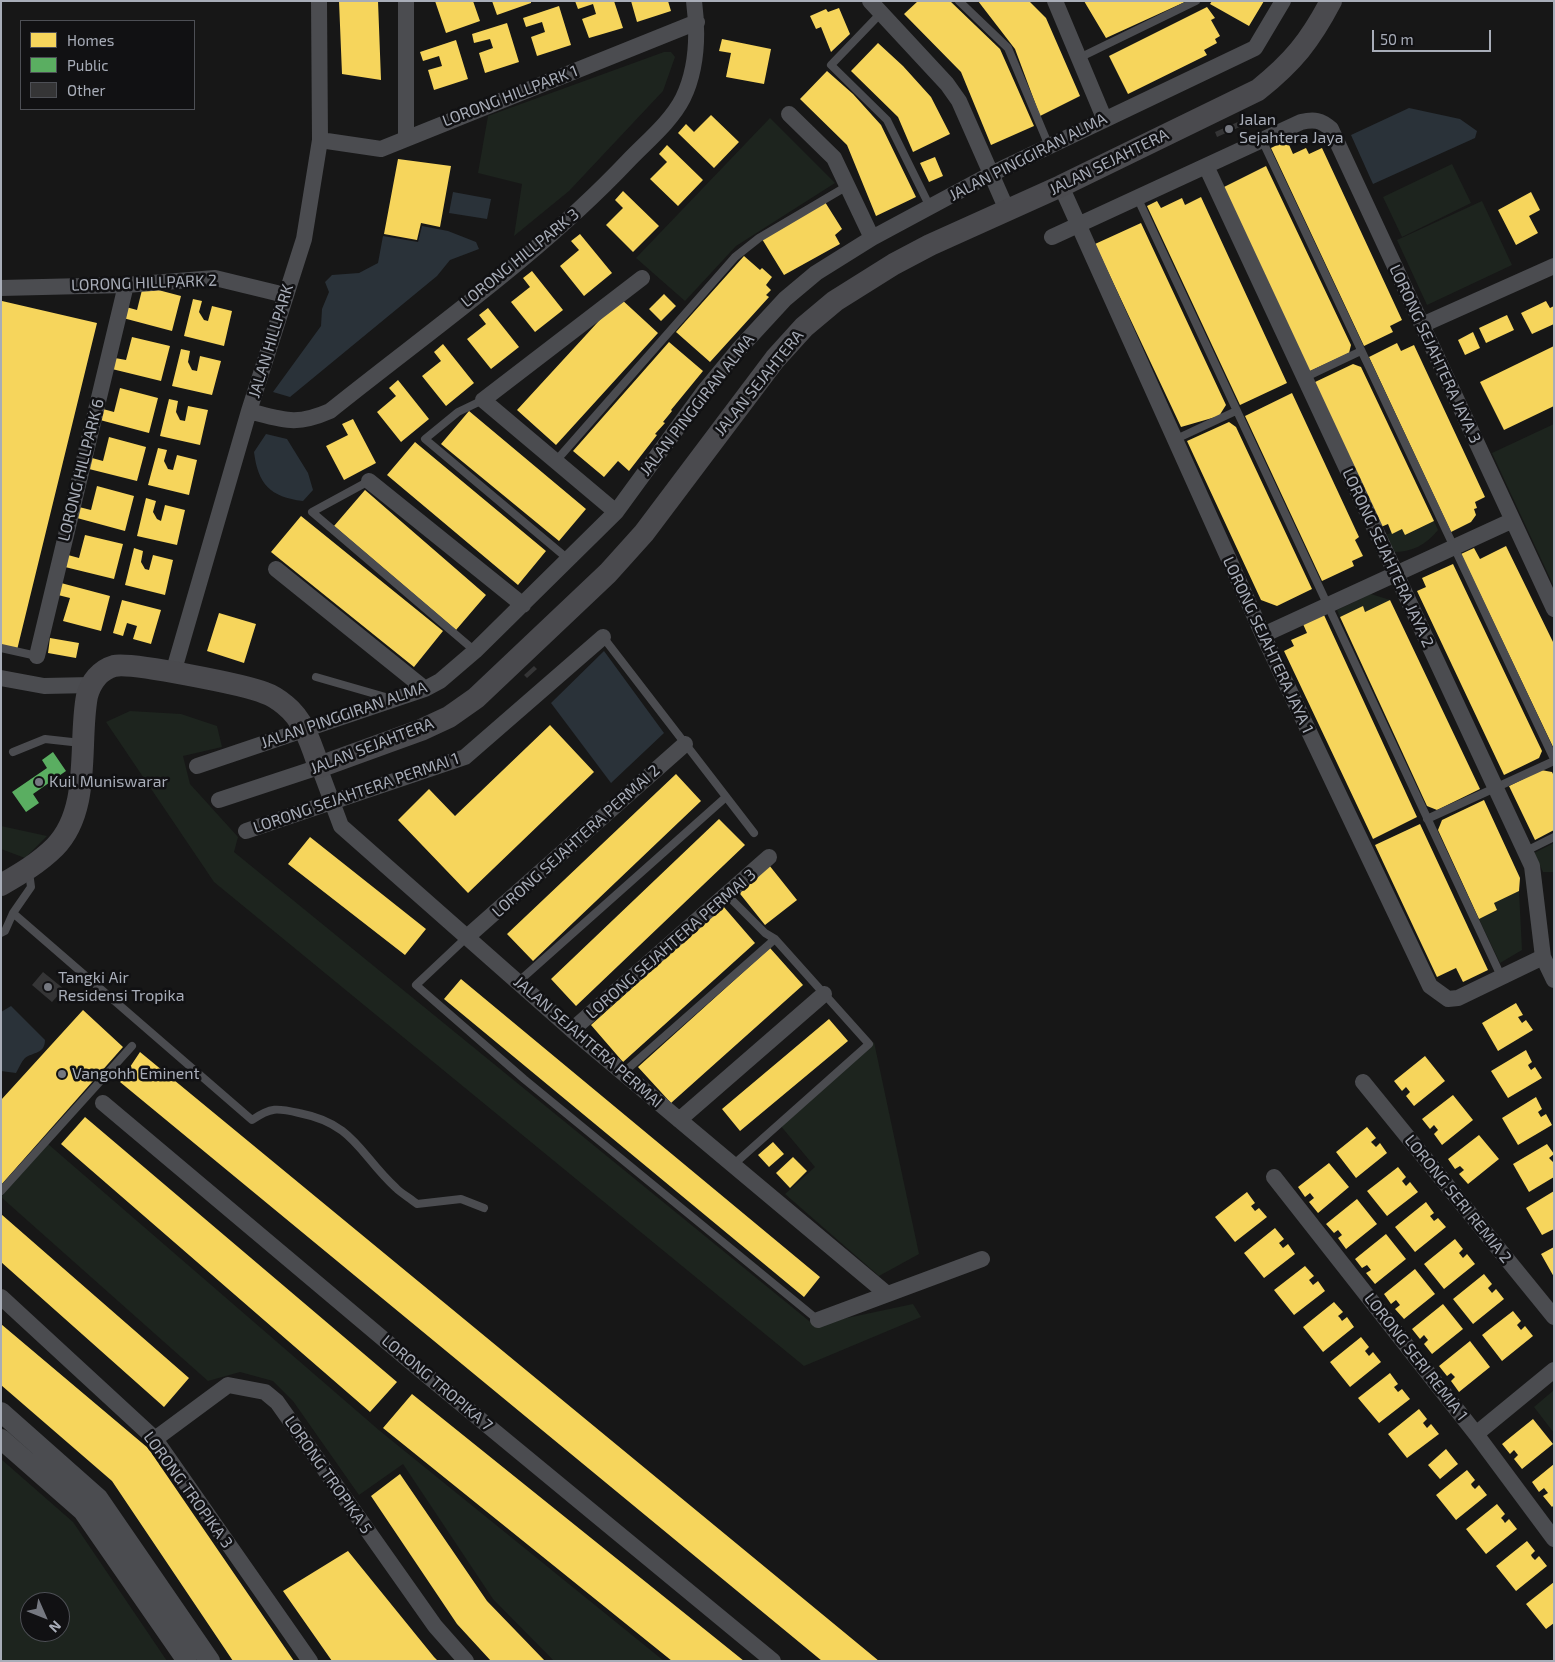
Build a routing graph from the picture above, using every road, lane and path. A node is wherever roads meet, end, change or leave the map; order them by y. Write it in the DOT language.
graph roads {
  1 [pos="319,1"];
  2 [pos="406,1"];
  3 [pos="694,1"];
  4 [pos="959,1"];
  5 [pos="1055,1"];
  6 [pos="1196,1"];
  7 [pos="1283,1"];
  8 [pos="1331,1"];
  9 [pos="876,7"];
  10 [pos="697,22"];
  11 [pos="1079,58"];
  12 [pos="789,114"];
  13 [pos="1104,118"];
  14 [pos="406,137"];
  15 [pos="320,140"];
  16 [pos="1262,140"];
  17 [pos="1049,146"];
  18 [pos="1206,166"];
  19 [pos="992,174"];
  20 [pos="849,185"];
  21 [pos="1060,186"];
  22 [pos="1137,198"];
  23 [pos="930,207"];
  24 [pos="1007,210"];
  25 [pos="1077,225"];
  26 [pos="1052,237"];
  27 [pos="872,238"];
  28 [pos="1554,266"];
  29 [pos="642,278"];
  30 [pos="126,284"];
  31 [pos="1,288"];
  32 [pos="285,295"];
  33 [pos="1422,325"];
  34 [pos="1361,351"];
  35 [pos="1304,378"];
  36 [pos="483,400"];
  37 [pos="250,411"];
  38 [pos="1236,411"];
  39 [pos="1174,440"];
  40 [pos="555,462"];
  41 [pos="369,481"];
  42 [pos="616,512"];
  43 [pos="1511,521"];
  44 [pos="1453,548"];
  45 [pos="568,559"];
  46 [pos="276,569"];
  47 [pos="1395,574"];
  48 [pos="523,605"];
  49 [pos="1327,606"];
  50 [pos="1554,609"];
  51 [pos="1263,636"];
  52 [pos="603,637"];
  53 [pos="1,648"];
  54 [pos="475,652"];
  55 [pos="37,656"];
  56 [pos="173,673"];
  57 [pos="316,677"];
  58 [pos="1,678"];
  59 [pos="91,685"];
  60 [pos="425,689"];
  61 [pos="393,700"];
  62 [pos="305,729"];
  63 [pos="82,743"];
  64 [pos="685,744"];
  65 [pos="13,752"];
  66 [pos="1554,760"];
  67 [pos="197,766"];
  68 [pos="320,767"];
  69 [pos="1495,788"];
  70 [pos="726,797"];
  71 [pos="219,800"];
  72 [pos="332,801"];
  73 [pos="1427,819"];
  74 [pos="246,830"];
  75 [pos="754,833"];
  76 [pos="1554,837"];
  77 [pos="1526,851"];
  78 [pos="769,857"];
  79 [pos="29,868"];
  80 [pos="1,885"];
  81 [pos="726,894"];
  82 [pos="13,913"];
  83 [pos="1,933"];
  84 [pos="467,938"];
  85 [pos="775,939"];
  86 [pos="1543,957"];
  87 [pos="1501,976"];
  88 [pos="1554,980"];
  89 [pos="518,982"];
  90 [pos="824,994"];
  91 [pos="572,1030"];
  92 [pos="132,1046"];
  93 [pos="624,1072"];
  94 [pos="1363,1082"];
  95 [pos="103,1103"];
  96 [pos="678,1120"];
  97 [pos="733,1165"];
  98 [pos="1274,1177"];
  99 [pos="1,1190"];
  100 [pos="484,1208"];
  101 [pos="982,1258"];
  102 [pos="887,1294"];
  103 [pos="1,1297"];
  104 [pos="1554,1317"];
  105 [pos="818,1320"];
  106 [pos="1554,1370"];
  107 [pos="1,1412"];
  108 [pos="1476,1434"];
  109 [pos="1,1439"];
  110 [pos="155,1439"];
  111 [pos="1554,1539"];
  112 [pos="187,1661"];
  113 [pos="210,1661"];
  114 [pos="310,1661"];
  115 [pos="466,1661"];
  116 [pos="772,1661"];
  1 -- 15 [label="street, JALAN HILLPARK"];
  2 -- 14 [label="street"];
  3 -- 10 [label="street, LORONG HILLPARK 3"];
  4 -- 17 [label="lane"];
  5 -- 11 [label="street"];
  6 -- 11 [label="lane"];
  7 -- 13 [label="street, JALAN PINGGIRAN ALMA"];
  8 -- 21 [label="main road, JALAN SEJAHTERA"];
  9 -- 19 [label="street"];
  9 -- 23 [label="lane"];
  10 -- 14 [label="street, LORONG HILLPARK 1"];
  10 -- 37 [label="street, LORONG HILLPARK 3"];
  11 -- 13 [label="street"];
  12 -- 20 [label="street"];
  13 -- 17 [label="street, JALAN PINGGIRAN ALMA"];
  14 -- 15 [label="street, LORONG HILLPARK 1"];
  15 -- 32 [label="street, JALAN HILLPARK"];
  16 -- 18 [label="street"];
  16 -- 33 [label="street, LORONG SEJAHTERA JAYA 3"];
  16 -- 34 [label="lane"];
  17 -- 19 [label="street, JALAN PINGGIRAN ALMA"];
  18 -- 22 [label="street"];
  18 -- 35 [label="street, LORONG SEJAHTERA JAYA 2"];
  19 -- 23 [label="street, JALAN PINGGIRAN ALMA"];
  19 -- 24 [label="street"];
  20 -- 27 [label="street"];
  20 -- 40 [label="lane"];
  21 -- 24 [label="main road, JALAN SEJAHTERA"];
  21 -- 25 [label="street, LORONG SEJAHTERA JAYA 1"];
  22 -- 25 [label="street"];
  22 -- 38 [label="lane"];
  23 -- 27 [label="street, JALAN PINGGIRAN ALMA"];
  24 -- 68 [label="main road, JALAN SEJAHTERA"];
  25 -- 26 [label="street"];
  25 -- 39 [label="street, LORONG SEJAHTERA JAYA 1"];
  27 -- 42 [label="street, JALAN PINGGIRAN ALMA"];
  28 -- 33 [label="street"];
  29 -- 36 [label="street"];
  30 -- 31 [label="street, LORONG HILLPARK 2"];
  30 -- 32 [label="street, LORONG HILLPARK 2"];
  30 -- 55 [label="street, LORONG HILLPARK 6"];
  32 -- 37 [label="street, JALAN HILLPARK"];
  33 -- 43 [label="street, LORONG SEJAHTERA JAYA 3"];
  34 -- 35 [label="lane"];
  34 -- 44 [label="lane"];
  35 -- 47 [label="street, LORONG SEJAHTERA JAYA 2"];
  36 -- 40 [label="street"];
  36 -- 45 [label="lane"];
  37 -- 56 [label="street, JALAN HILLPARK"];
  38 -- 39 [label="lane"];
  38 -- 49 [label="lane"];
  39 -- 51 [label="street, LORONG SEJAHTERA JAYA 1"];
  40 -- 42 [label="street"];
  41 -- 48 [label="street"];
  41 -- 54 [label="lane"];
  42 -- 45 [label="street, JALAN PINGGIRAN ALMA"];
  43 -- 44 [label="street"];
  43 -- 50 [label="street, LORONG SEJAHTERA JAYA 3"];
  44 -- 47 [label="street"];
  44 -- 66 [label="lane"];
  45 -- 48 [label="street, JALAN PINGGIRAN ALMA"];
  46 -- 60 [label="street"];
  47 -- 49 [label="street"];
  47 -- 69 [label="street, LORONG SEJAHTERA JAYA 2"];
  48 -- 54 [label="street, JALAN PINGGIRAN ALMA"];
  49 -- 51 [label="street"];
  49 -- 73 [label="lane"];
  51 -- 87 [label="street, LORONG SEJAHTERA JAYA 1"];
  52 -- 64 [label="lane"];
  52 -- 72 [label="street, LORONG SEJAHTERA PERMAI 1"];
  53 -- 55 [label="lane"];
  54 -- 60 [label="street, JALAN PINGGIRAN ALMA"];
  56 -- 59 [label="main road"];
  56 -- 62 [label="main road"];
  57 -- 61 [label="lane"];
  58 -- 59 [label="street"];
  59 -- 63 [label="main road"];
  60 -- 61 [label="street, JALAN PINGGIRAN ALMA"];
  61 -- 62 [label="street, JALAN PINGGIRAN ALMA"];
  62 -- 67 [label="street, JALAN PINGGIRAN ALMA"];
  62 -- 68 [label="main road"];
  63 -- 65 [label="lane"];
  63 -- 79 [label="main road"];
  64 -- 70 [label="lane"];
  64 -- 84 [label="street, LORONG SEJAHTERA PERMAI 2"];
  66 -- 69 [label="lane"];
  68 -- 71 [label="street, JALAN SEJAHTERA"];
  68 -- 72 [label="street, JALAN SEJAHTERA PERMAI"];
  69 -- 73 [label="lane"];
  69 -- 77 [label="street, LORONG SEJAHTERA JAYA 2"];
  70 -- 75 [label="lane"];
  70 -- 89 [label="lane"];
  72 -- 74 [label="street, LORONG SEJAHTERA PERMAI 1"];
  72 -- 84 [label="street, JALAN SEJAHTERA PERMAI"];
  73 -- 87 [label="lane"];
  76 -- 77 [label="lane"];
  77 -- 86 [label="street, LORONG SEJAHTERA JAYA 2"];
  78 -- 81 [label="street, LORONG SEJAHTERA PERMAI 3"];
  79 -- 80 [label="main road"];
  79 -- 82 [label="lane"];
  81 -- 85 [label="lane"];
  81 -- 91 [label="street, LORONG SEJAHTERA PERMAI 3"];
  82 -- 83 [label="lane"];
  82 -- 100 [label="lane"];
  84 -- 89 [label="street, JALAN SEJAHTERA PERMAI"];
  84 -- 105 [label="lane"];
  85 -- 90 [label="lane"];
  85 -- 93 [label="lane"];
  86 -- 87 [label="street, LORONG SEJAHTERA JAYA 1"];
  86 -- 88 [label="street, LORONG SEJAHTERA JAYA 2"];
  89 -- 91 [label="street, JALAN SEJAHTERA PERMAI"];
  90 -- 96 [label="street"];
  90 -- 97 [label="lane"];
  91 -- 93 [label="street, JALAN SEJAHTERA PERMAI"];
  92 -- 99 [label="lane"];
  93 -- 96 [label="street, JALAN SEJAHTERA PERMAI"];
  94 -- 104 [label="street, LORONG SERI REMIA 2"];
  95 -- 116 [label="street, LORONG TROPIKA 7"];
  96 -- 97 [label="street, JALAN SEJAHTERA PERMAI"];
  97 -- 102 [label="street, JALAN SEJAHTERA PERMAI"];
  98 -- 108 [label="street, LORONG SERI REMIA 1"];
  101 -- 102 [label="street"];
  102 -- 105 [label="street"];
  103 -- 110 [label="street, LORONG TROPIKA 3"];
  106 -- 108 [label="street"];
  107 -- 113 [label="street"];
  108 -- 111 [label="street, LORONG SERI REMIA 1"];
  109 -- 112 [label="street"];
  110 -- 114 [label="street, LORONG TROPIKA 3"];
  110 -- 115 [label="street, LORONG TROPIKA 5"];
}
